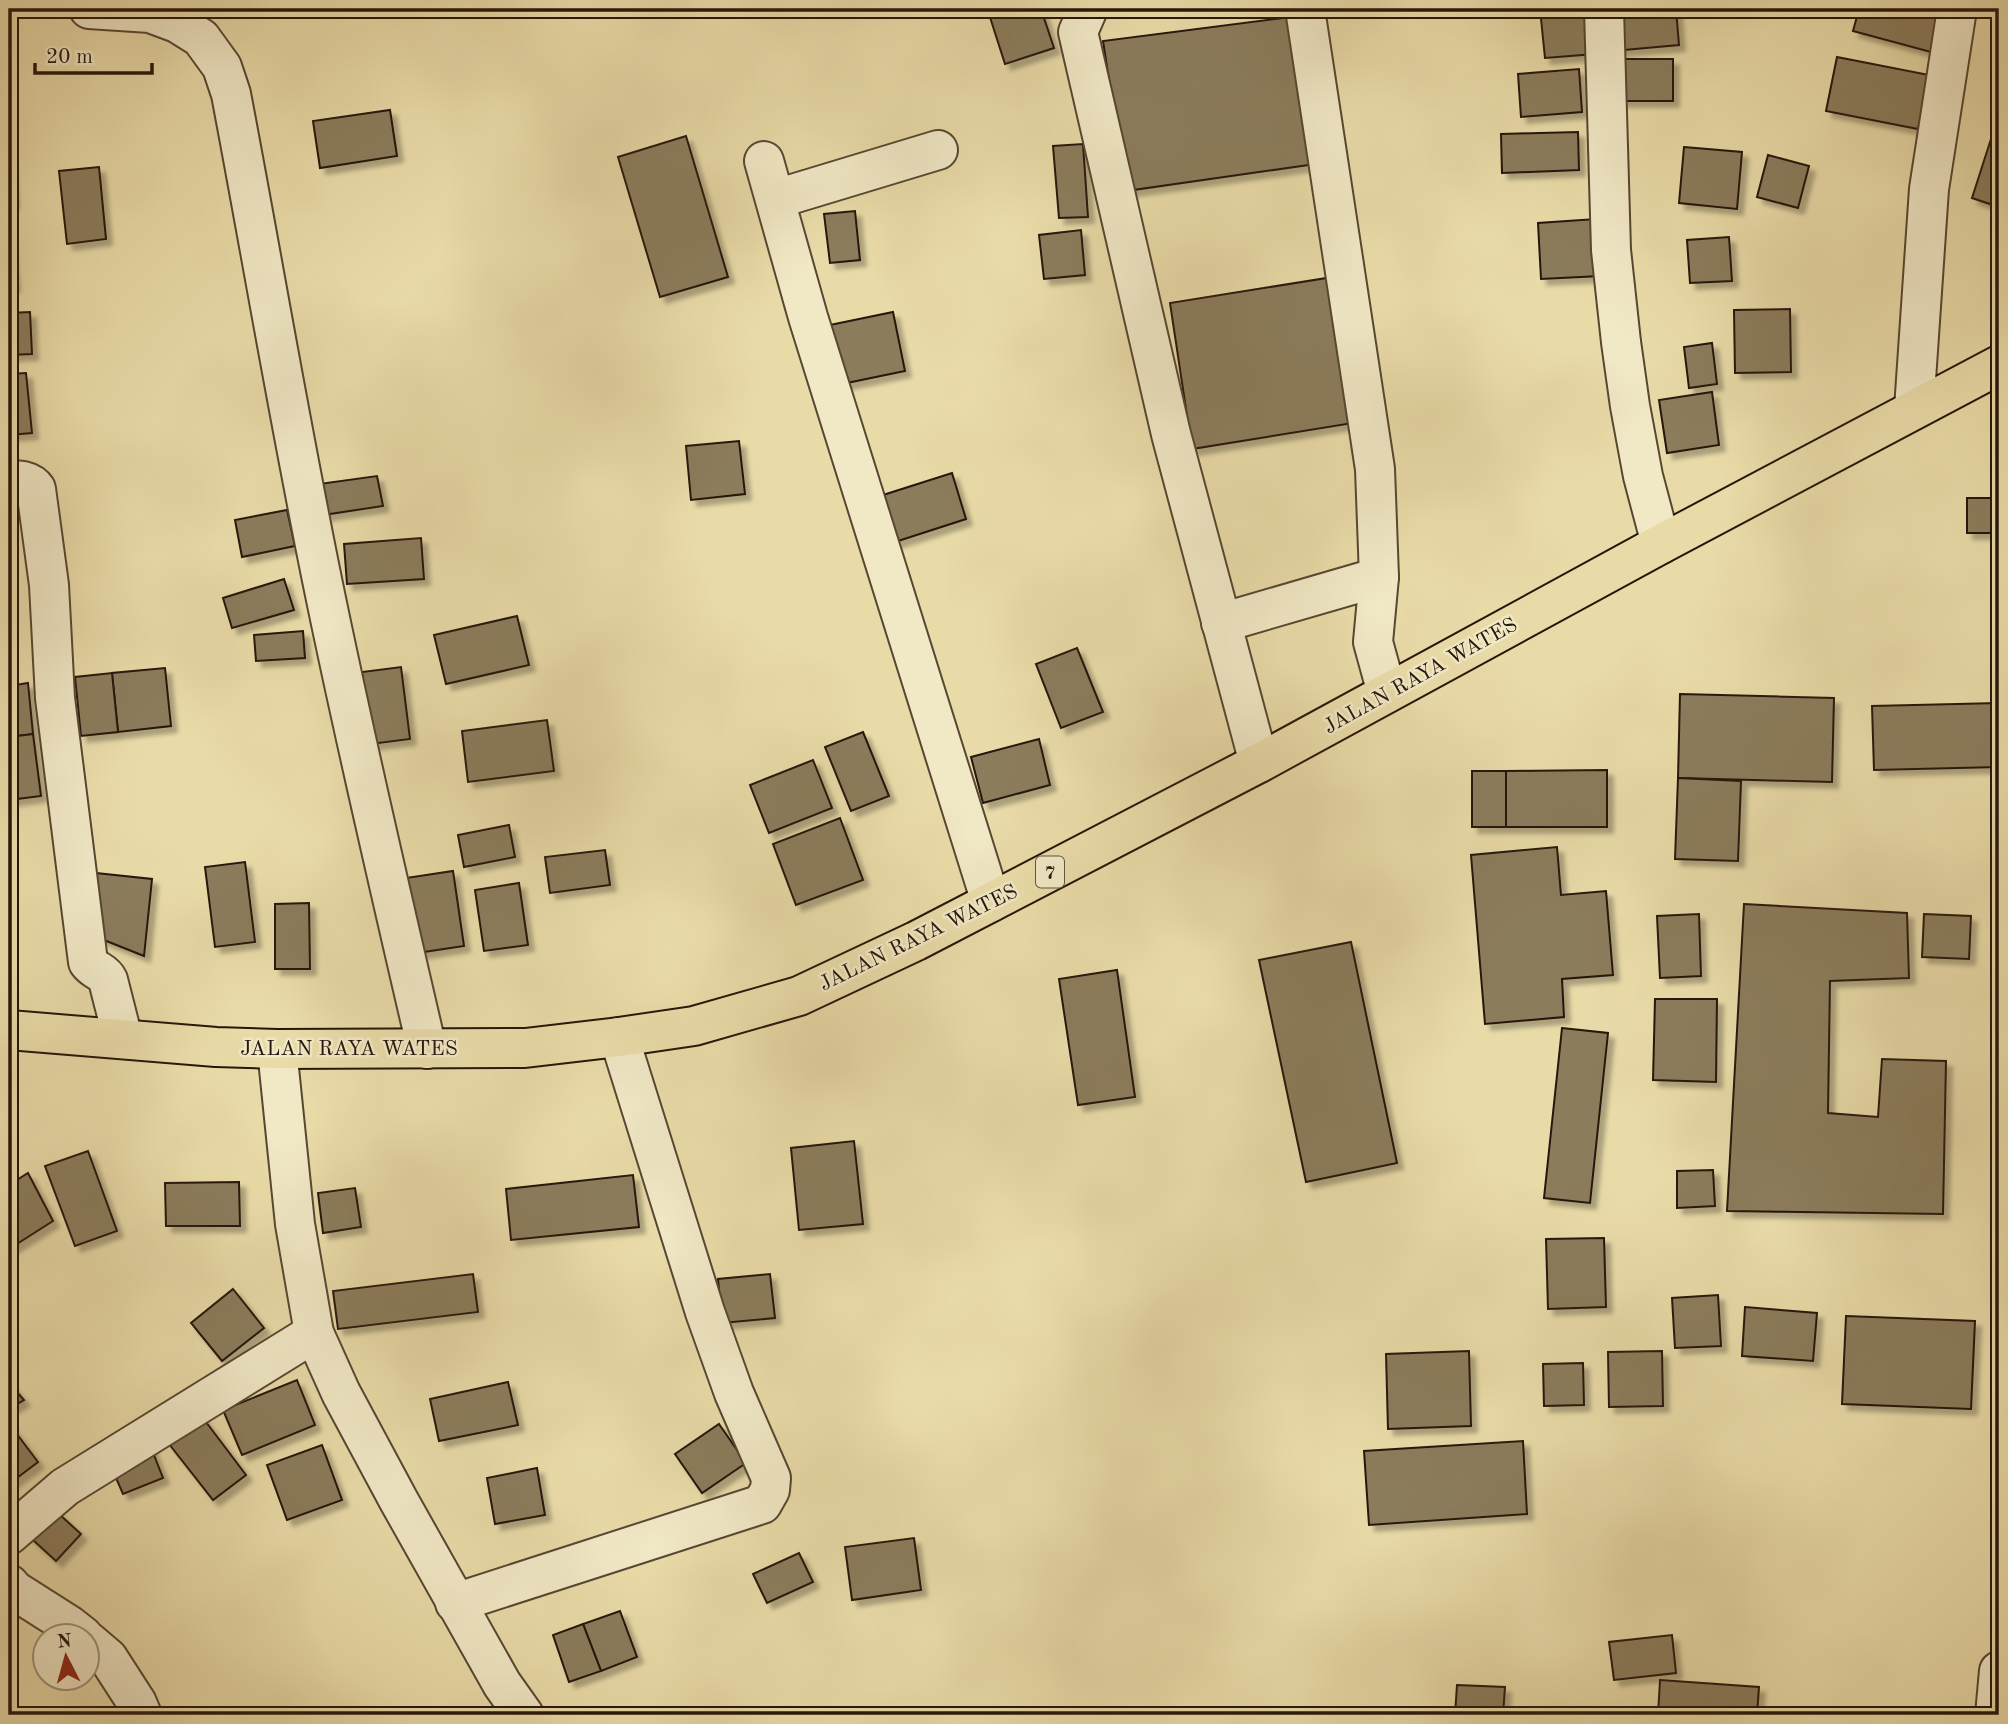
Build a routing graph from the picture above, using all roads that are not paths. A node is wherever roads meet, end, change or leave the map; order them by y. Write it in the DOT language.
graph roads {
  1 [pos="89,9"];
  2 [pos="1088,9"];
  3 [pos="1305,9"];
  4 [pos="1604,9"];
  5 [pos="1957,9"];
  6 [pos="938,149"];
  7 [pos="764,161"];
  8 [pos="776,199"];
  9 [pos="1999,365"];
  10 [pos="1914,409"];
  11 [pos="9,480"];
  12 [pos="1661,544"];
  13 [pos="1379,577"];
  14 [pos="1221,623"];
  15 [pos="1387,693"];
  16 [pos="1259,763"];
  17 [pos="991,902"];
  18 [pos="9,1030"];
  19 [pos="619,1037"];
  20 [pos="123,1039"];
  21 [pos="277,1049"];
  22 [pos="427,1049"];
  23 [pos="314,1333"];
  24 [pos="9,1535"];
  25 [pos="9,1584"];
  26 [pos="455,1603"];
  27 [pos="64,1622"];
  28 [pos="102,1653"];
  29 [pos="1999,1671"];
  30 [pos="142,1715"];
  31 [pos="524,1715"];
  32 [pos="1995,1715"];
  1 -- 22 [label="street"];
  2 -- 14 [label="street"];
  3 -- 13 [label="street"];
  4 -- 12 [label="street"];
  5 -- 10 [label="street"];
  6 -- 8 [label="street"];
  7 -- 8 [label="street"];
  8 -- 17 [label="street"];
  9 -- 10 [label="highway, JALAN RAYA WATES / 7"];
  10 -- 12 [label="highway, JALAN RAYA WATES / 7"];
  11 -- 20 [label="street"];
  12 -- 15 [label="highway, JALAN RAYA WATES / 7"];
  13 -- 14 [label="street"];
  13 -- 15 [label="street"];
  14 -- 16 [label="street"];
  15 -- 16 [label="highway, JALAN RAYA WATES / 7"];
  16 -- 17 [label="highway, JALAN RAYA WATES / 7"];
  17 -- 19 [label="highway, JALAN RAYA WATES / 7"];
  18 -- 20 [label="highway, JALAN RAYA WATES / 7"];
  19 -- 22 [label="highway, JALAN RAYA WATES / 7"];
  19 -- 26 [label="street"];
  20 -- 21 [label="highway, JALAN RAYA WATES / 7"];
  21 -- 22 [label="highway, JALAN RAYA WATES / 7"];
  21 -- 23 [label="street"];
  23 -- 24 [label="street"];
  23 -- 26 [label="street"];
  25 -- 27 [label="street"];
  26 -- 31 [label="street"];
  28 -- 30 [label="street"];
  29 -- 32 [label="street"];
}
